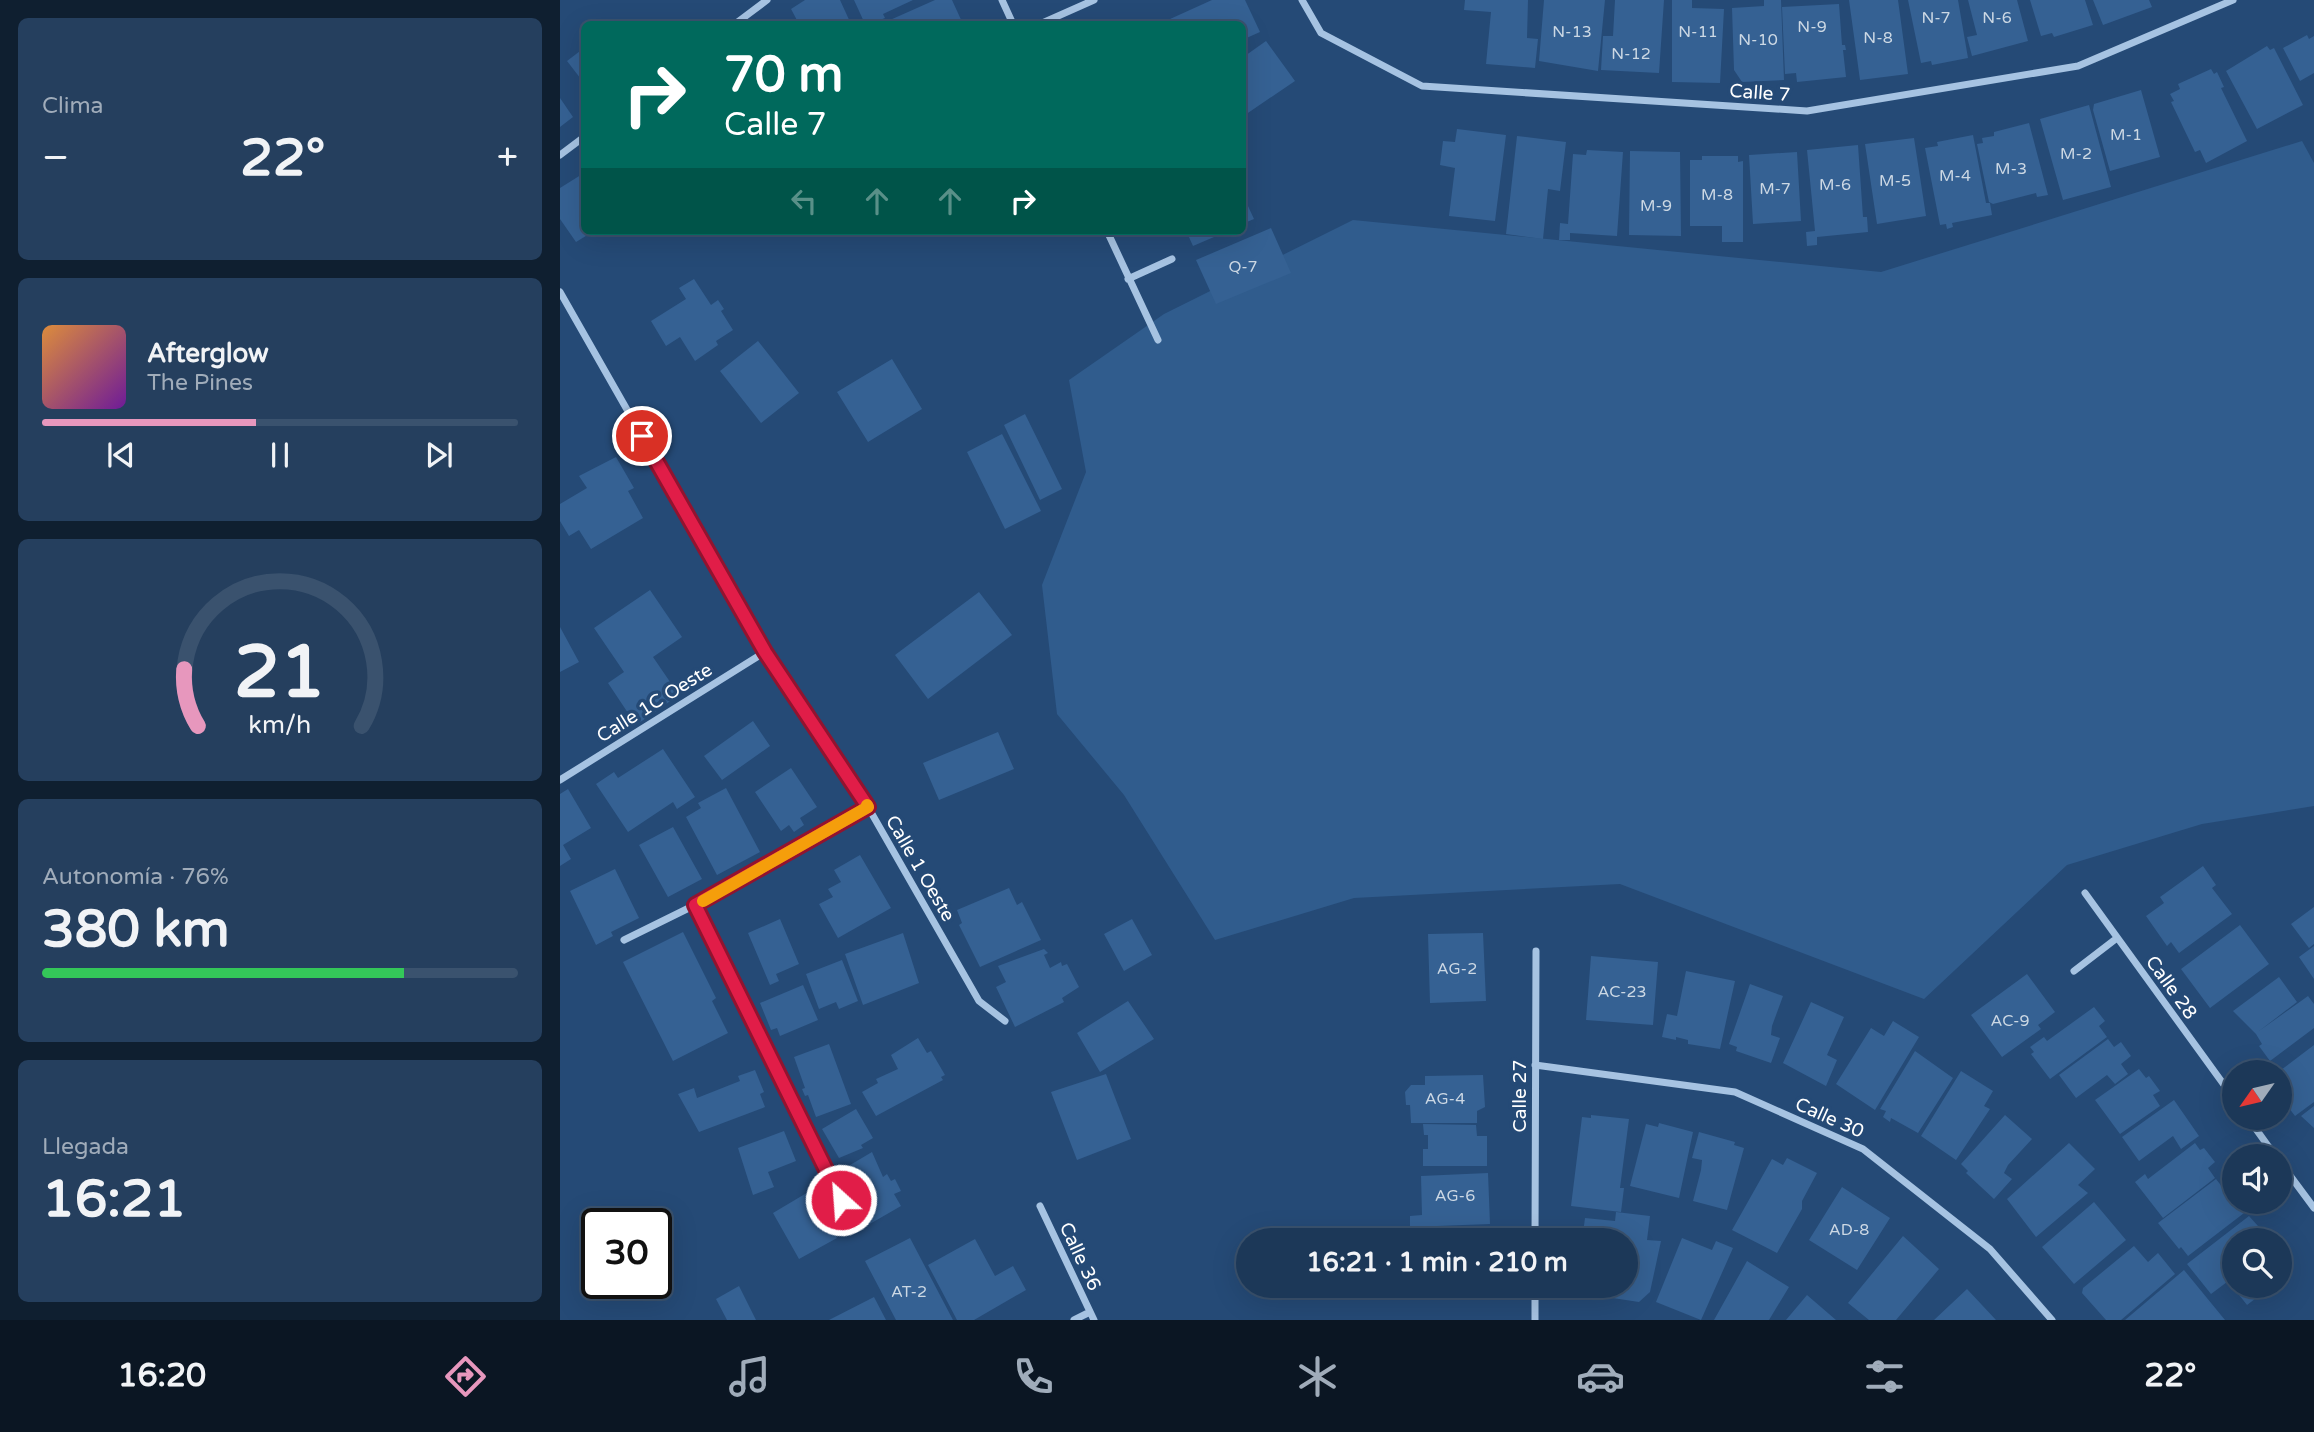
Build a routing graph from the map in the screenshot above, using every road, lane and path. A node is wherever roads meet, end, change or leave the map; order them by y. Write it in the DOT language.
graph roads {
  1 [pos="767,0"];
  2 [pos="1002,0"];
  3 [pos="1094,0"];
  4 [pos="1302,0"];
  5 [pos="2233,0"];
  6 [pos="738,21"];
  7 [pos="1012,21"];
  8 [pos="1047,21"];
  9 [pos="581,138"];
  10 [pos="560,155"];
  11 [pos="1109,235"];
  12 [pos="1171,259"];
  13 [pos="1128,279"];
  14 [pos="560,292"];
  15 [pos="1158,340"];
  16 [pos="765,652"];
  17 [pos="560,779"];
  18 [pos="868,807"];
  19 [pos="2085,893"];
  20 [pos="695,905"];
  21 [pos="2117,937"];
  22 [pos="624,940"];
  23 [pos="1536,951"];
  24 [pos="2074,971"];
  25 [pos="1005,1021"];
  26 [pos="1535,1065"];
  27 [pos="2222,1082"];
  28 [pos="2292,1178"];
  29 [pos="841,1200"];
  30 [pos="1040,1206"];
  31 [pos="2314,1208"];
  32 [pos="1535,1228"];
  33 [pos="1535,1298"];
  34 [pos="1090,1312"];
  35 [pos="1074,1320"];
  36 [pos="1094,1320"];
  37 [pos="1535,1320"];
  38 [pos="2052,1320"];
  1 -- 6 [label="street"];
  2 -- 7 [label="street"];
  3 -- 8 [label="street"];
  4 -- 5 [label="street, Calle 7"];
  9 -- 10 [label="street"];
  11 -- 13 [label="street"];
  12 -- 13 [label="street"];
  13 -- 15 [label="street"];
  14 -- 16 [label="street, Calle 1 Oeste"];
  16 -- 17 [label="street, Calle 1C Oeste"];
  16 -- 18 [label="street, Calle 1 Oeste"];
  18 -- 20 [label="street"];
  18 -- 25 [label="street, Calle 1 Oeste"];
  19 -- 21 [label="street, Calle 28"];
  20 -- 22 [label="street"];
  20 -- 29 [label="street"];
  21 -- 24 [label="street"];
  21 -- 27 [label="street, Calle 28"];
  23 -- 26 [label="street, Calle 27"];
  26 -- 32 [label="street, Calle 27"];
  26 -- 38 [label="street, Calle 30"];
  28 -- 31 [label="street"];
  30 -- 34 [label="street, Calle 36"];
  33 -- 37 [label="street"];
  34 -- 35 [label="street"];
  34 -- 36 [label="street, Calle 36"];
}
